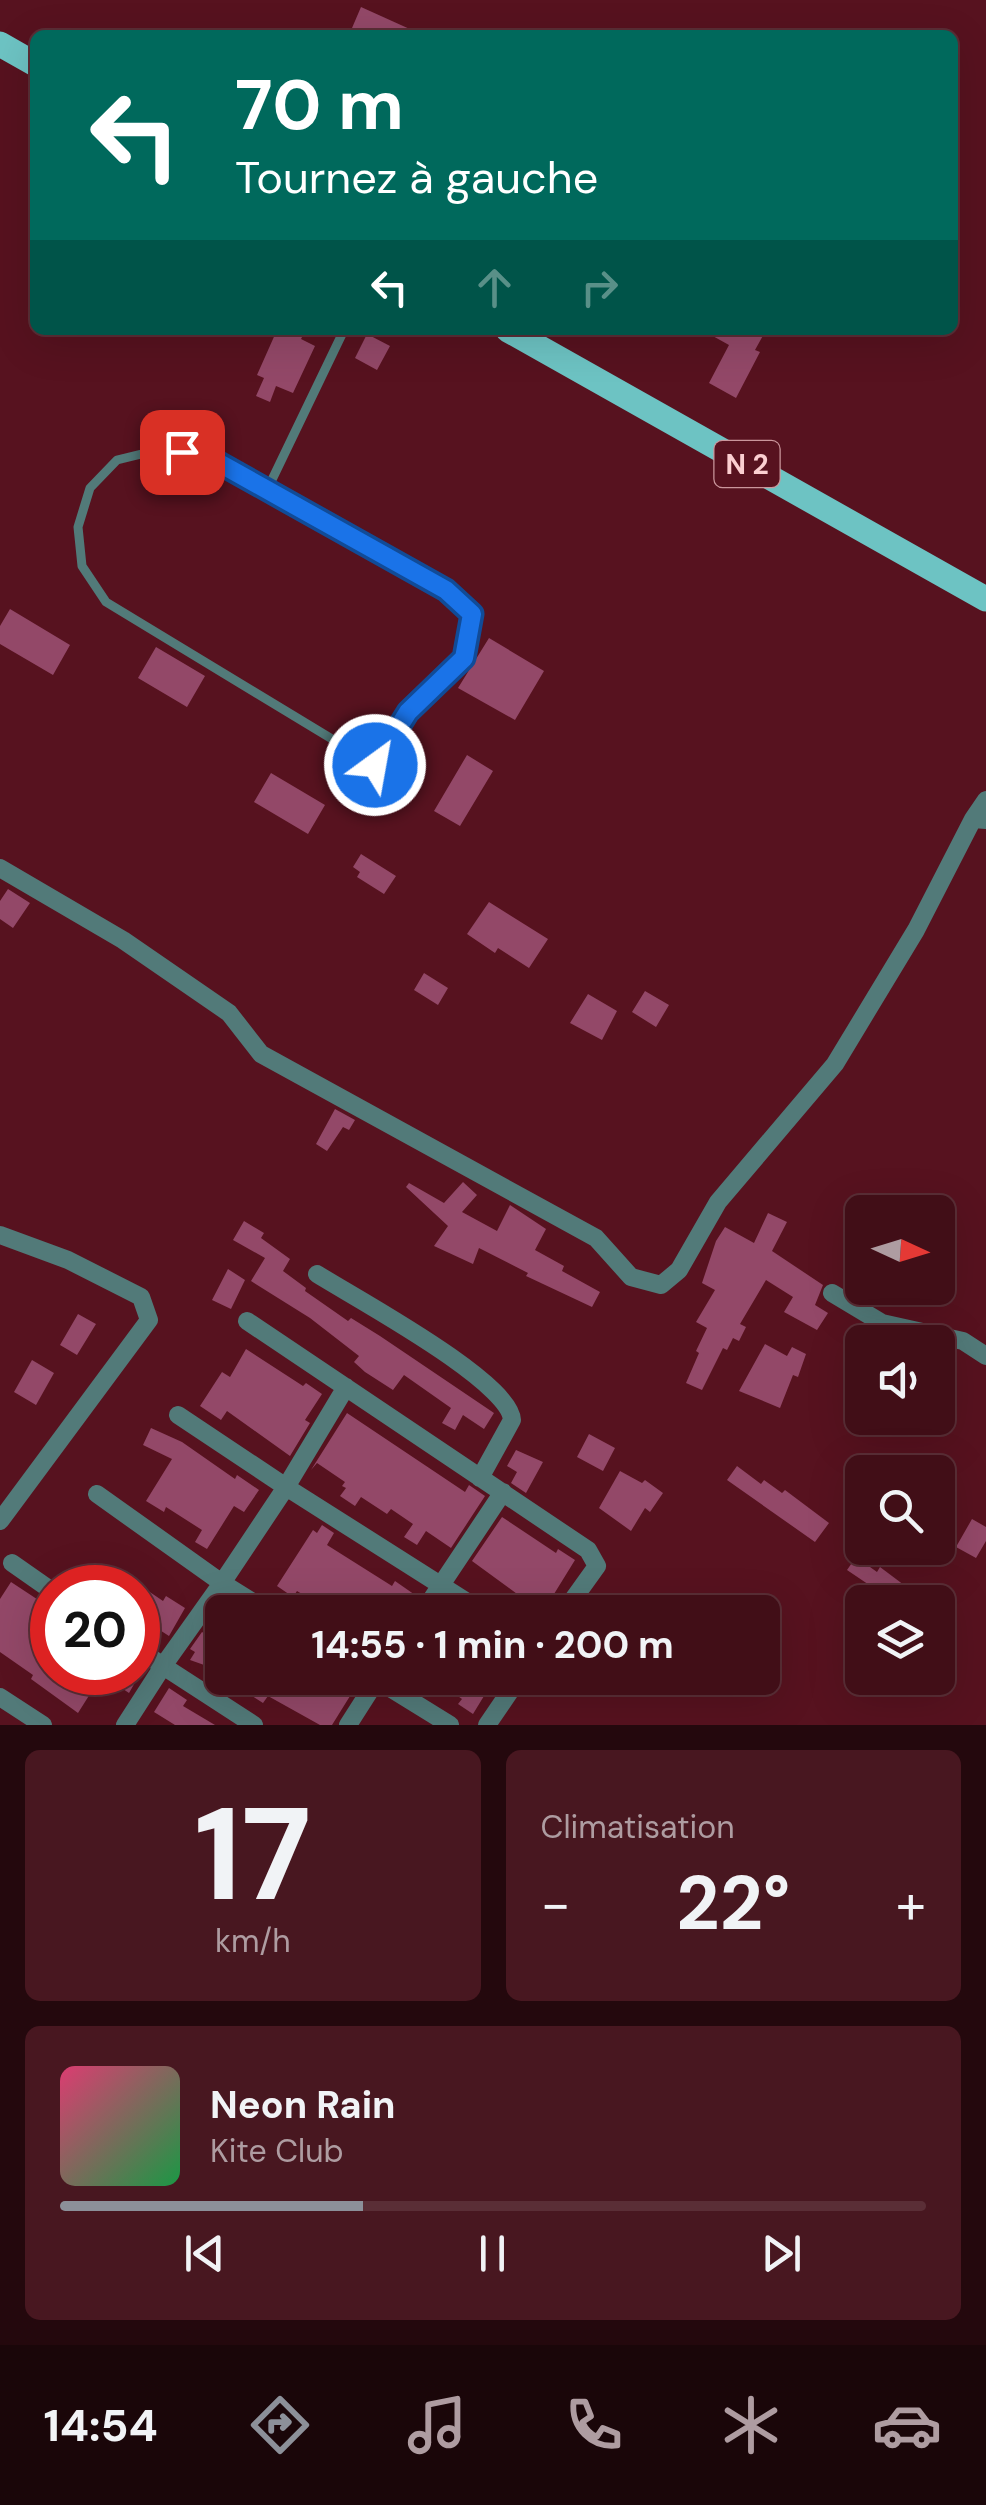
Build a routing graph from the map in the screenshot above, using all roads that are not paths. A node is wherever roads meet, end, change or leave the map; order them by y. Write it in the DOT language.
graph roads {
  1 [pos="0,44"];
  2 [pos="30,61"];
  3 [pos="342,335"];
  4 [pos="517,335"];
  5 [pos="268,488"];
  6 [pos="986,599"];
  7 [pos="986,800"];
  8 [pos="979,820"];
  9 [pos="0,868"];
  10 [pos="0,1235"];
  11 [pos="316,1274"];
  12 [pos="832,1294"];
  13 [pos="247,1321"];
  14 [pos="986,1356"];
  15 [pos="346,1387"];
  16 [pos="178,1415"];
  17 [pos="480,1478"];
  18 [pos="286,1487"];
  19 [pos="503,1492"];
  20 [pos="98,1494"];
  21 [pos="0,1521"];
  22 [pos="12,1563"];
  23 [pos="30,1576"];
  24 [pos="222,1583"];
  25 [pos="441,1587"];
  26 [pos="241,1595"];
  27 [pos="435,1595"];
  28 [pos="454,1595"];
  29 [pos="576,1595"];
  30 [pos="162,1666"];
  31 [pos="366,1695"];
  32 [pos="403,1695"];
  33 [pos="507,1695"];
  34 [pos="0,1697"];
  35 [pos="42,1725"];
  36 [pos="125,1725"];
  37 [pos="254,1725"];
  38 [pos="348,1725"];
  39 [pos="450,1725"];
  40 [pos="486,1725"];
  1 -- 2 [label="main road"];
  3 -- 5 [label="lane"];
  4 -- 6 [label="main road, N 2"];
  5 -- 5 [label="lane"];
  7 -- 8 [label="street"];
  8 -- 9 [label="street"];
  10 -- 21 [label="street"];
  11 -- 17 [label="street"];
  12 -- 14 [label="street"];
  13 -- 15 [label="street"];
  15 -- 17 [label="street"];
  15 -- 18 [label="street"];
  16 -- 18 [label="street"];
  17 -- 19 [label="street"];
  18 -- 24 [label="street"];
  18 -- 25 [label="street"];
  19 -- 25 [label="street"];
  19 -- 29 [label="street"];
  20 -- 24 [label="street"];
  22 -- 23 [label="street"];
  24 -- 26 [label="street"];
  24 -- 30 [label="street"];
  25 -- 27 [label="street"];
  25 -- 28 [label="street"];
  30 -- 36 [label="street"];
  30 -- 37 [label="street"];
  31 -- 38 [label="street"];
  32 -- 39 [label="street"];
  33 -- 40 [label="street"];
  34 -- 35 [label="street"];
}
